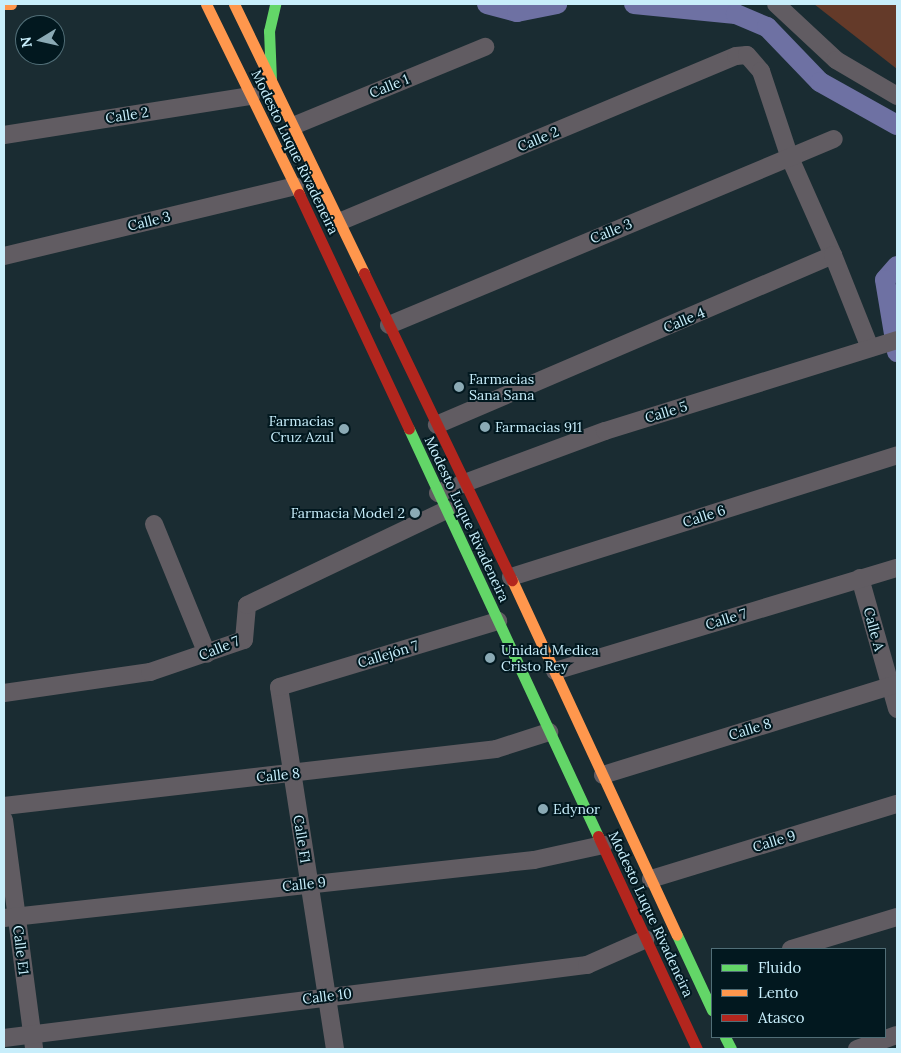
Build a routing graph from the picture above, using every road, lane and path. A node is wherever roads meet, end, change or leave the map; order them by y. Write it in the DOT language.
graph roads {
  1 [pos="4,4"];
  2 [pos="11,4"];
  3 [pos="206,4"];
  4 [pos="234,4"];
  5 [pos="274,4"];
  6 [pos="776,4"];
  7 [pos="485,47"];
  8 [pos="271,80"];
  9 [pos="251,96"];
  10 [pos="897,96"];
  11 [pos="293,126"];
  12 [pos="4,135"];
  13 [pos="834,139"];
  14 [pos="790,158"];
  15 [pos="295,186"];
  16 [pos="340,222"];
  17 [pos="832,255"];
  18 [pos="4,256"];
  19 [pos="389,325"];
  20 [pos="897,340"];
  21 [pos="875,347"];
  22 [pos="438,425"];
  23 [pos="897,455"];
  24 [pos="465,482"];
  25 [pos="438,493"];
  26 [pos="446,510"];
  27 [pos="154,524"];
  28 [pos="897,568"];
  29 [pos="511,577"];
  30 [pos="860,578"];
  31 [pos="498,621"];
  32 [pos="207,654"];
  33 [pos="555,671"];
  34 [pos="893,685"];
  35 [pos="279,687"];
  36 [pos="4,694"];
  37 [pos="897,709"];
  38 [pos="549,732"];
  39 [pos="292,773"];
  40 [pos="603,775"];
  41 [pos="897,804"];
  42 [pos="4,806"];
  43 [pos="4,820"];
  44 [pos="603,845"];
  45 [pos="651,879"];
  46 [pos="309,883"];
  47 [pos="10,918"];
  48 [pos="897,918"];
  49 [pos="646,939"];
  50 [pos="794,948"];
  51 [pos="326,995"];
  52 [pos="710,998"];
  53 [pos="897,1035"];
  54 [pos="4,1038"];
  55 [pos="33,1042"];
  56 [pos="335,1049"];
  57 [pos="697,1049"];
  58 [pos="857,1049"];
  1 -- 2 [label="main road"];
  3 -- 9 [label="main road, Modesto Luque Rivadeneira"];
  4 -- 8 [label="main road, Modesto Luque Rivadeneira"];
  5 -- 8 [label="main road"];
  6 -- 10 [label="street"];
  7 -- 11 [label="street, Calle 1"];
  8 -- 11 [label="main road, Modesto Luque Rivadeneira"];
  9 -- 12 [label="street, Calle 2"];
  9 -- 15 [label="main road, Modesto Luque Rivadeneira"];
  11 -- 16 [label="main road, Modesto Luque Rivadeneira"];
  13 -- 14 [label="street, Calle 3"];
  14 -- 16 [label="street, Calle 2"];
  14 -- 17 [label="street"];
  14 -- 19 [label="street, Calle 3"];
  15 -- 18 [label="street, Calle 3"];
  15 -- 25 [label="main road, Modesto Luque Rivadeneira"];
  16 -- 19 [label="main road, Modesto Luque Rivadeneira"];
  17 -- 21 [label="street"];
  17 -- 22 [label="street, Calle 4"];
  19 -- 22 [label="main road, Modesto Luque Rivadeneira"];
  20 -- 21 [label="street, Calle 5"];
  21 -- 24 [label="street, Calle 5"];
  22 -- 24 [label="main road, Modesto Luque Rivadeneira"];
  23 -- 29 [label="street, Calle 6"];
  24 -- 25 [label="street, Calle 5"];
  24 -- 29 [label="main road, Modesto Luque Rivadeneira"];
  25 -- 26 [label="main road, Modesto Luque Rivadeneira"];
  26 -- 31 [label="main road, Modesto Luque Rivadeneira"];
  26 -- 32 [label="street, Calle 7"];
  27 -- 32 [label="street"];
  28 -- 30 [label="street, Calle 7"];
  29 -- 33 [label="main road, Modesto Luque Rivadeneira"];
  30 -- 33 [label="street, Calle 7"];
  30 -- 34 [label="street, Calle A"];
  31 -- 35 [label="street, Callejón 7"];
  31 -- 38 [label="main road, Modesto Luque Rivadeneira"];
  32 -- 36 [label="street, Calle 7"];
  33 -- 40 [label="main road, Modesto Luque Rivadeneira"];
  34 -- 37 [label="street, Calle A"];
  34 -- 40 [label="street, Calle 8"];
  35 -- 39 [label="street, Calle F1"];
  38 -- 39 [label="street, Calle 8"];
  38 -- 44 [label="main road, Modesto Luque Rivadeneira"];
  39 -- 42 [label="street, Calle 8"];
  39 -- 46 [label="street, Calle F1"];
  40 -- 45 [label="main road, Modesto Luque Rivadeneira"];
  41 -- 45 [label="street, Calle 9"];
  43 -- 47 [label="street, Calle E1"];
  44 -- 46 [label="street, Calle 9"];
  44 -- 49 [label="main road, Modesto Luque Rivadeneira"];
  45 -- 52 [label="main road, Modesto Luque Rivadeneira"];
  46 -- 47 [label="street, Calle 9"];
  46 -- 51 [label="street, Calle F1"];
  47 -- 55 [label="street, Calle E1"];
  48 -- 50 [label="street"];
  49 -- 51 [label="street, Calle 10"];
  49 -- 57 [label="main road, Modesto Luque Rivadeneira"];
  51 -- 55 [label="street, Calle 10"];
  51 -- 56 [label="street, Calle F1"];
  53 -- 58 [label="street"];
  54 -- 55 [label="street, Calle 10"];
}
